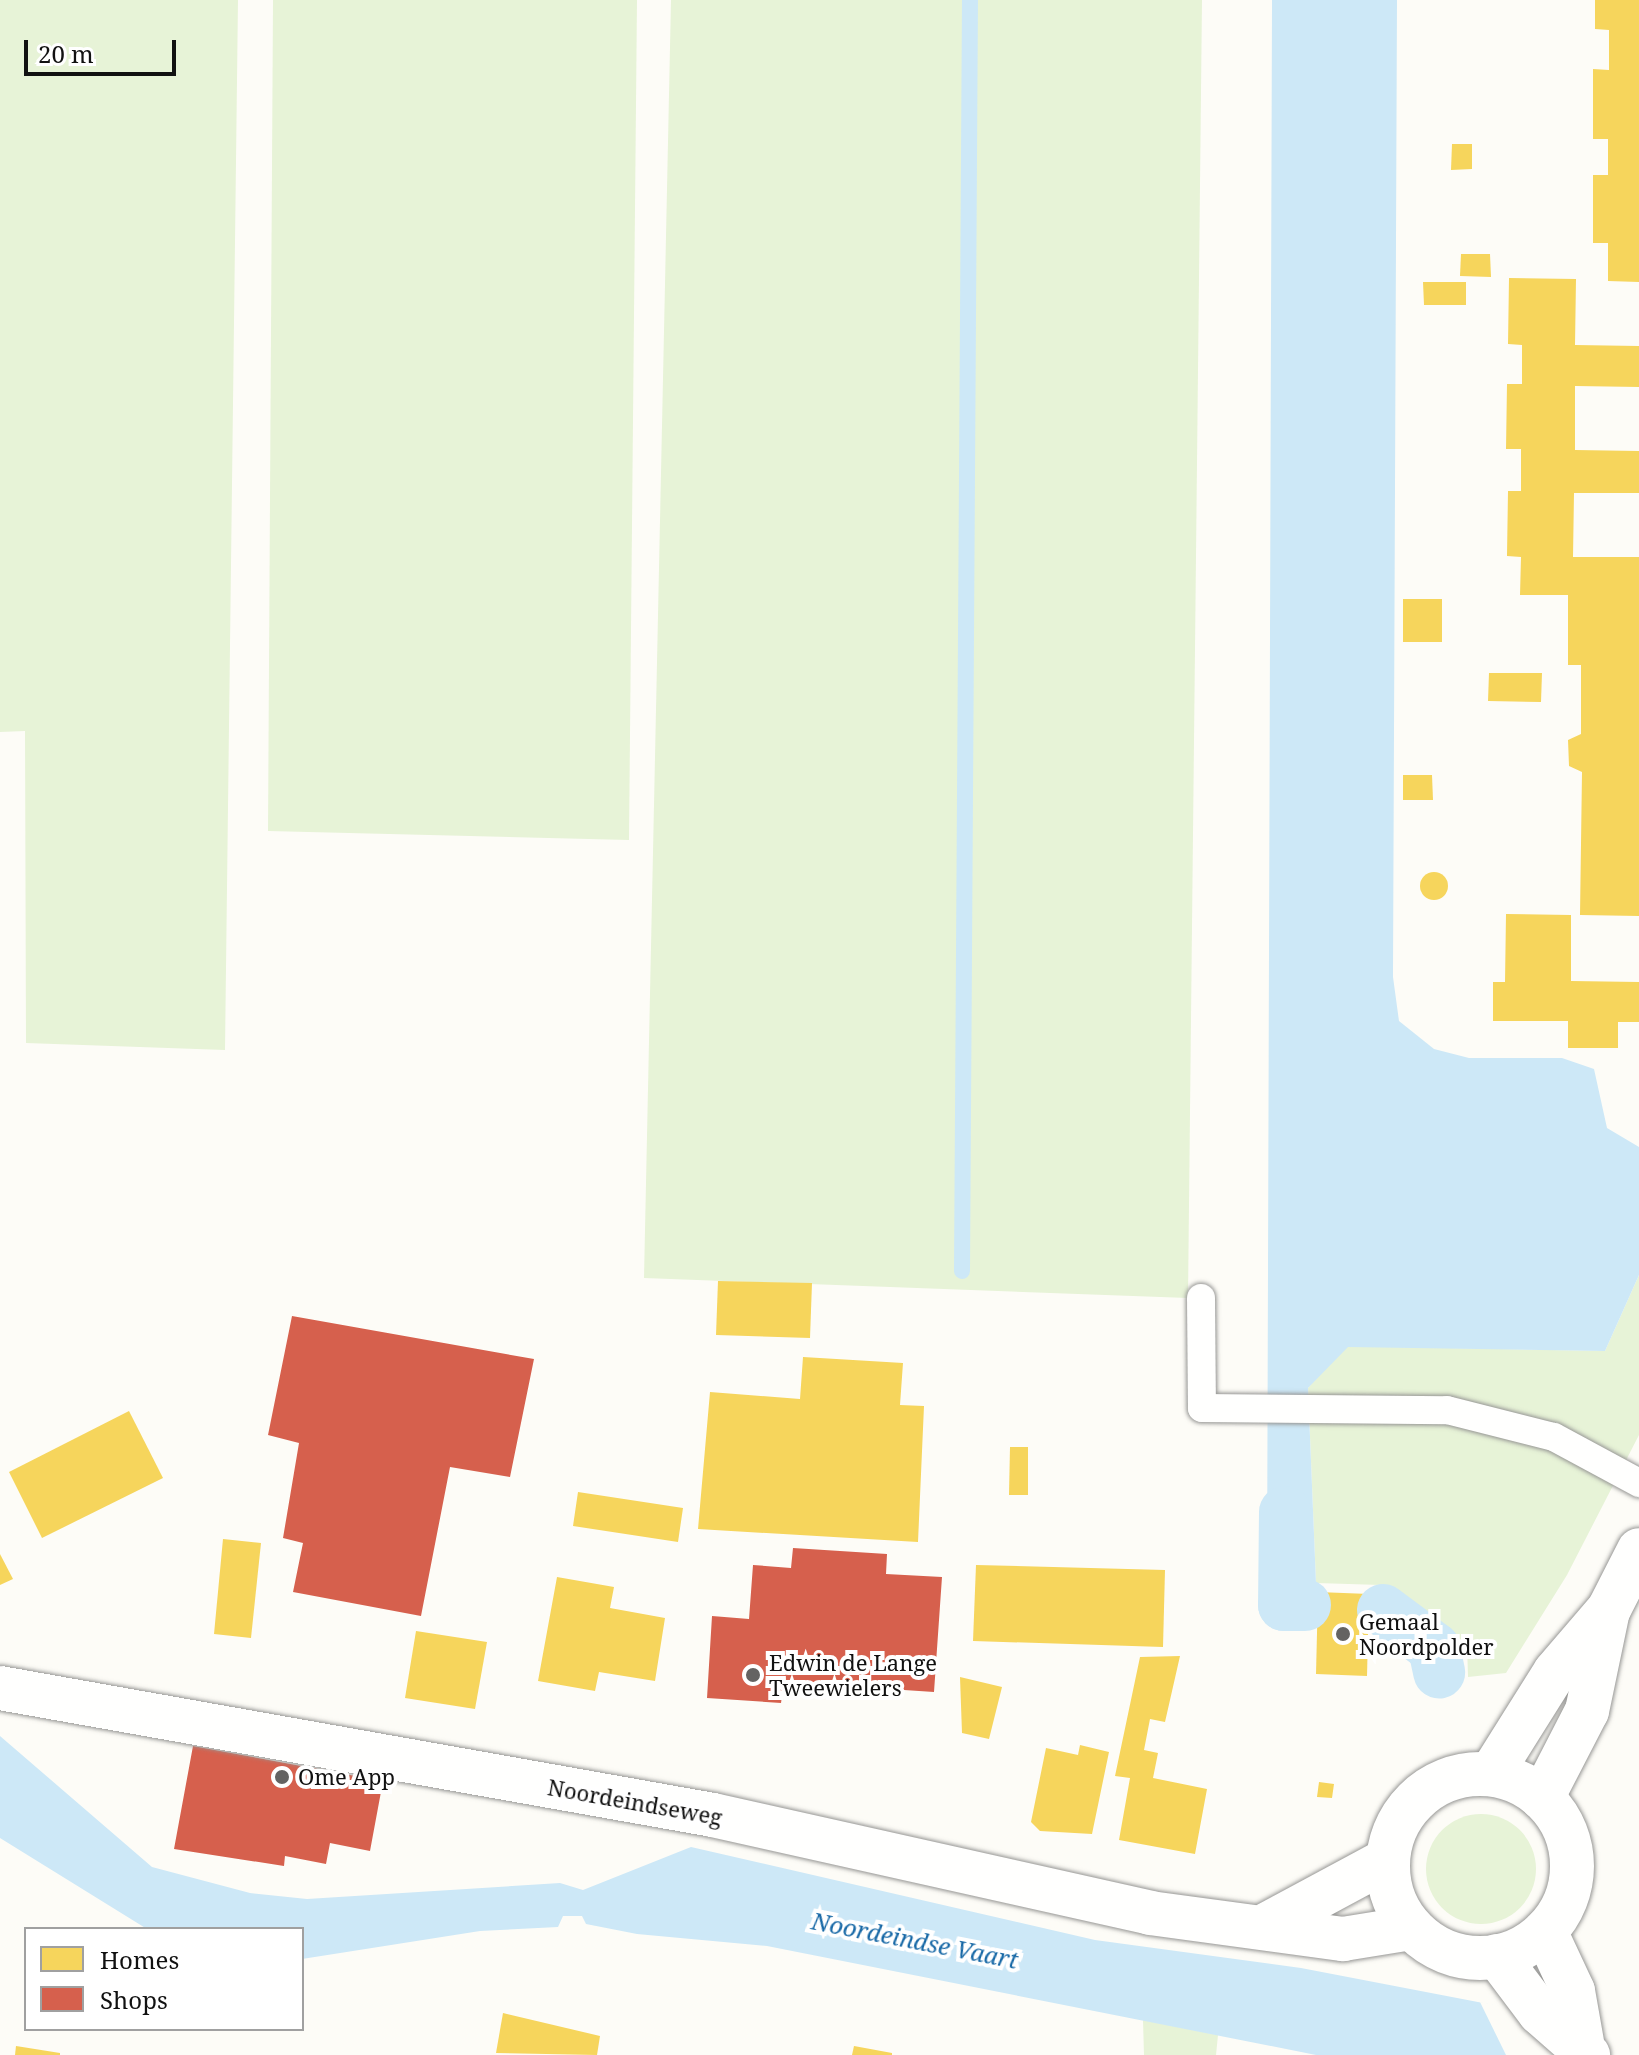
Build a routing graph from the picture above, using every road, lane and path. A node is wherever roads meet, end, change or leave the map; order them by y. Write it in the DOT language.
graph roads {
  1 [pos="1201,1298"];
  2 [pos="1639,1483"];
  3 [pos="1639,1550"];
  4 [pos="1609,1609"];
  5 [pos="0,1688"];
  6 [pos="1491,1774"];
  7 [pos="1542,1798"];
  8 [pos="1387,1860"];
  9 [pos="1268,1924"];
  10 [pos="1411,1928"];
  11 [pos="1545,1931"];
  12 [pos="1497,1956"];
  13 [pos="1573,2032"];
  1 -- 2 [label="lane"];
  3 -- 4 [label="street"];
  4 -- 6 [label="street"];
  4 -- 7 [label="street"];
  5 -- 9 [label="street, Noordeindseweg"];
  6 -- 7 [label="street"];
  6 -- 8 [label="street"];
  7 -- 11 [label="street"];
  8 -- 9 [label="street"];
  8 -- 10 [label="street"];
  9 -- 10 [label="street, Noordeindseweg"];
  10 -- 12 [label="street"];
  11 -- 12 [label="street"];
  11 -- 13 [label="street"];
  12 -- 13 [label="street"];
}
